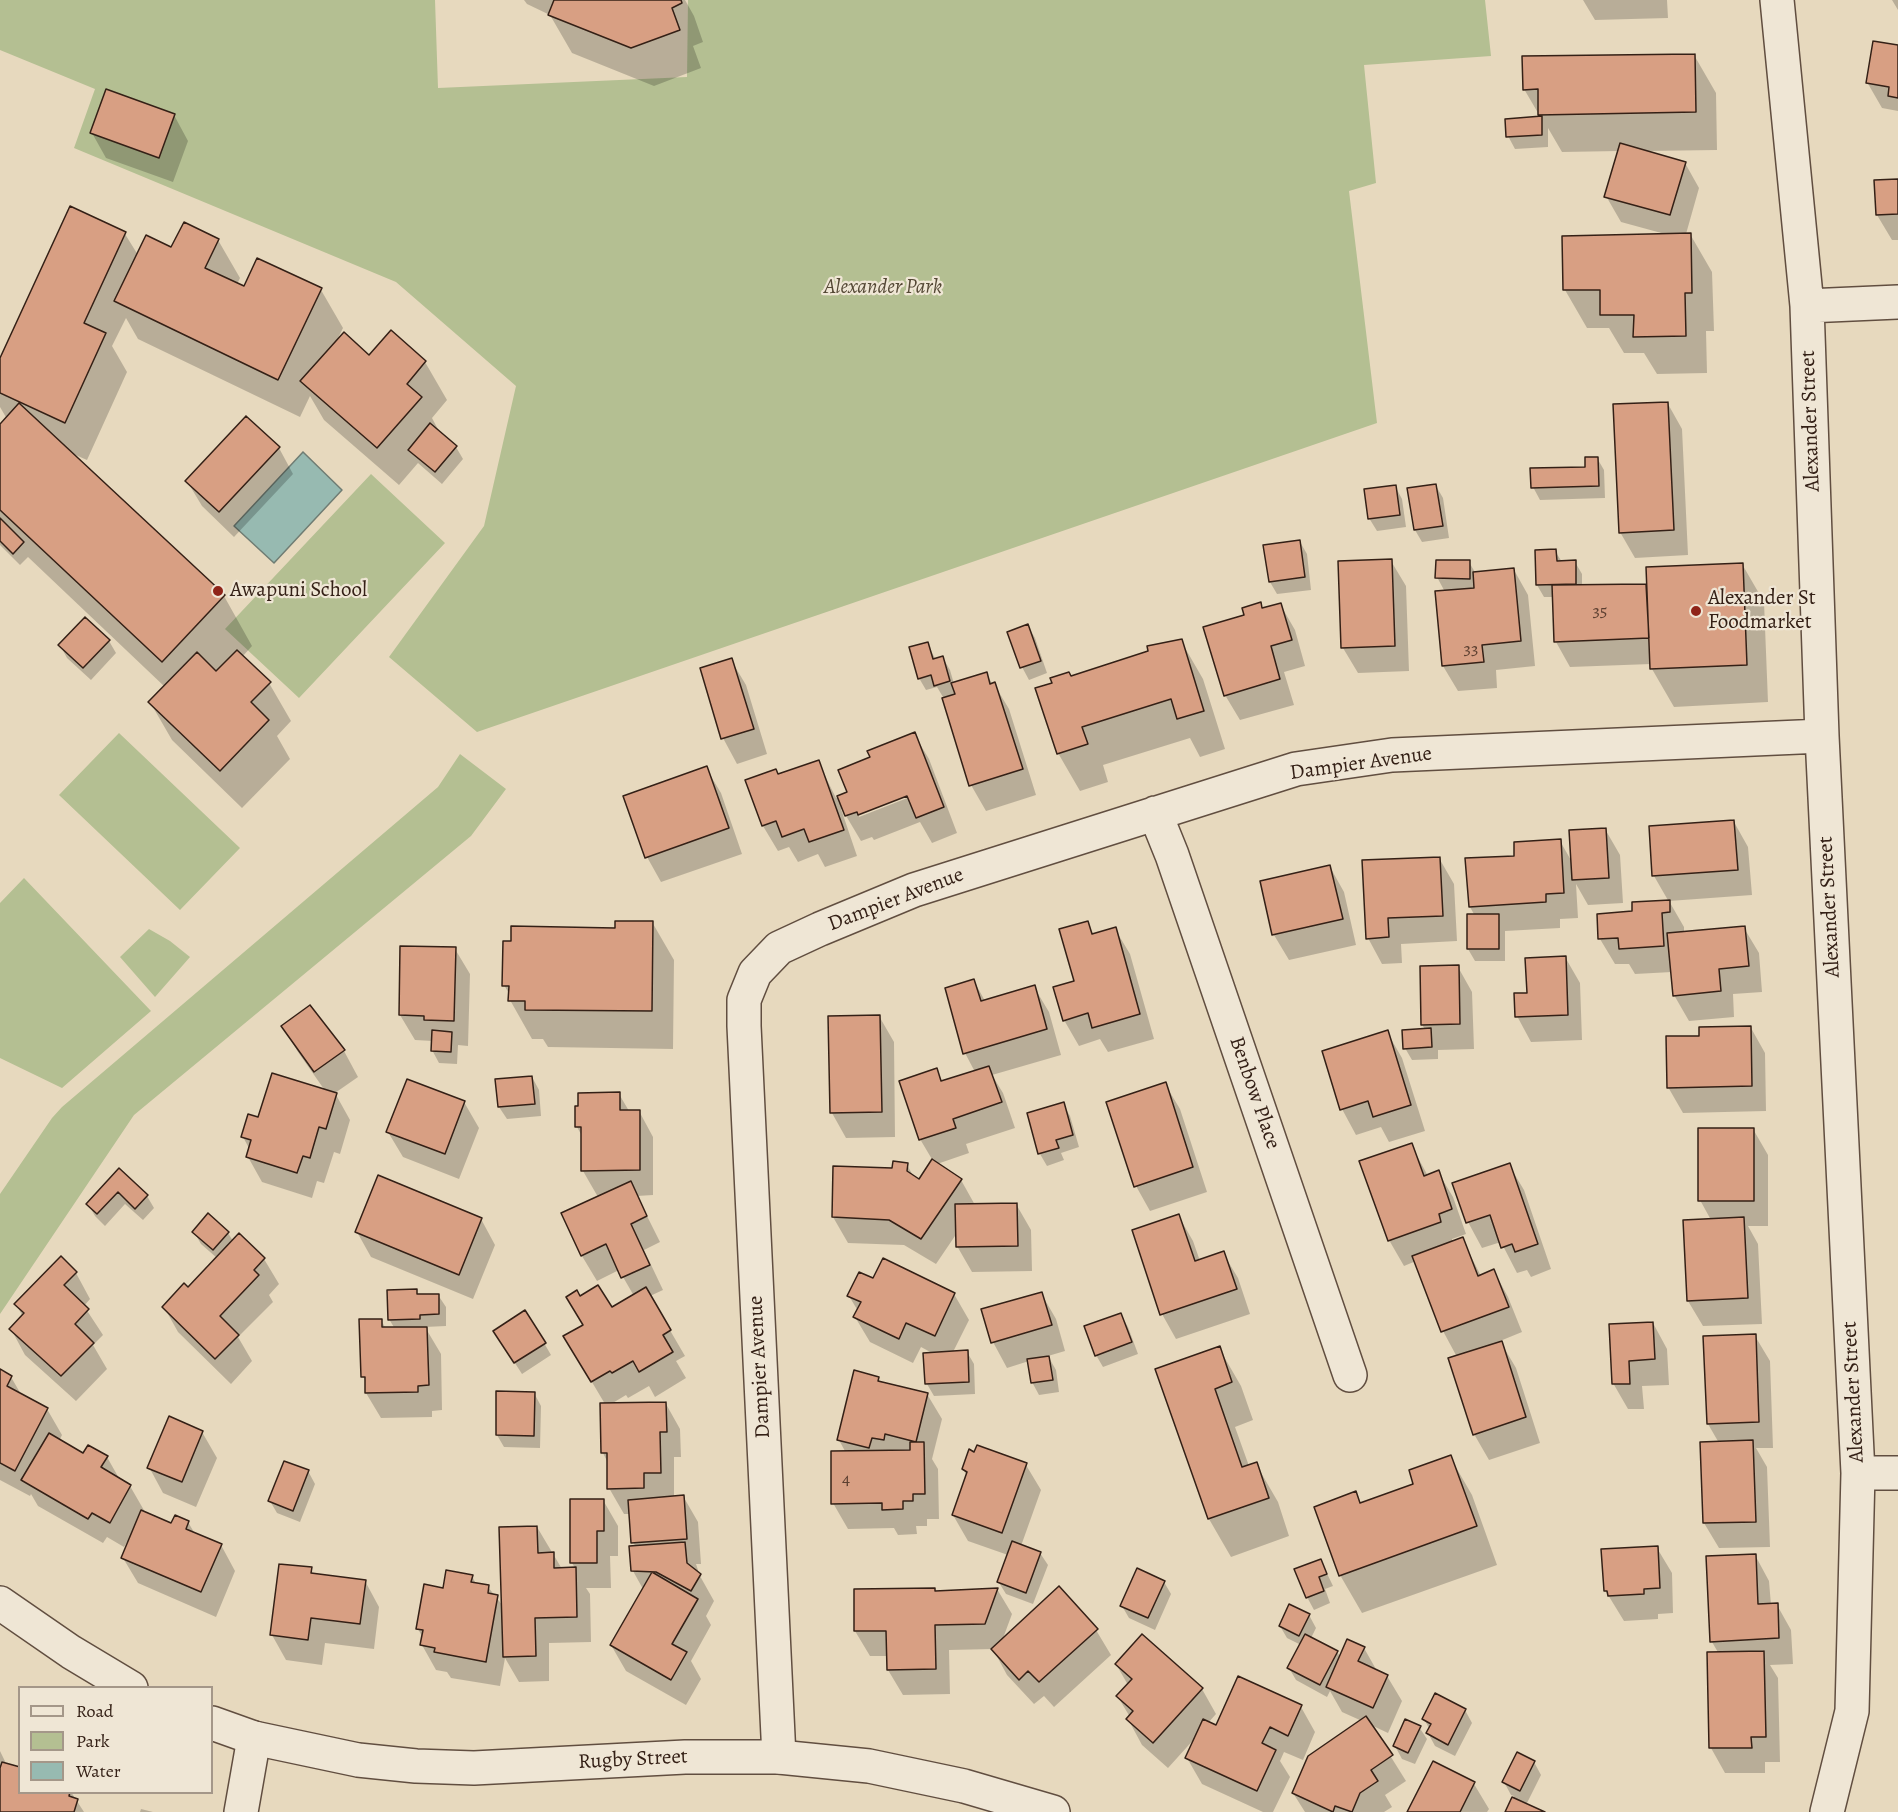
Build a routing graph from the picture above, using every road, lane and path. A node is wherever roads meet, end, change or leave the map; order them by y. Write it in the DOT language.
graph roads {
  1 [pos="1777,0"];
  2 [pos="1898,302"];
  3 [pos="1807,306"];
  4 [pos="1822,736"];
  5 [pos="1155,813"];
  6 [pos="1350,1375"];
  7 [pos="1858,1473"];
  8 [pos="1898,1473"];
  9 [pos="0,1603"];
  10 [pos="128,1686"];
  11 [pos="213,1723"];
  12 [pos="254,1738"];
  13 [pos="779,1757"];
  14 [pos="1048,1811"];
  15 [pos="241,1812"];
  16 [pos="1827,1812"];
  1 -- 3 [label="street, Alexander Street"];
  2 -- 3 [label="street"];
  3 -- 4 [label="street, Alexander Street"];
  4 -- 5 [label="street, Dampier Avenue"];
  4 -- 7 [label="street, Alexander Street"];
  5 -- 6 [label="street, Benbow Place"];
  5 -- 13 [label="street, Dampier Avenue"];
  7 -- 8 [label="street"];
  7 -- 16 [label="street, Alexander Street"];
  9 -- 10 [label="street"];
  11 -- 12 [label="street, Rugby Street"];
  12 -- 13 [label="street, Rugby Street"];
  12 -- 15 [label="street"];
  13 -- 14 [label="street, Rugby Street"];
}
